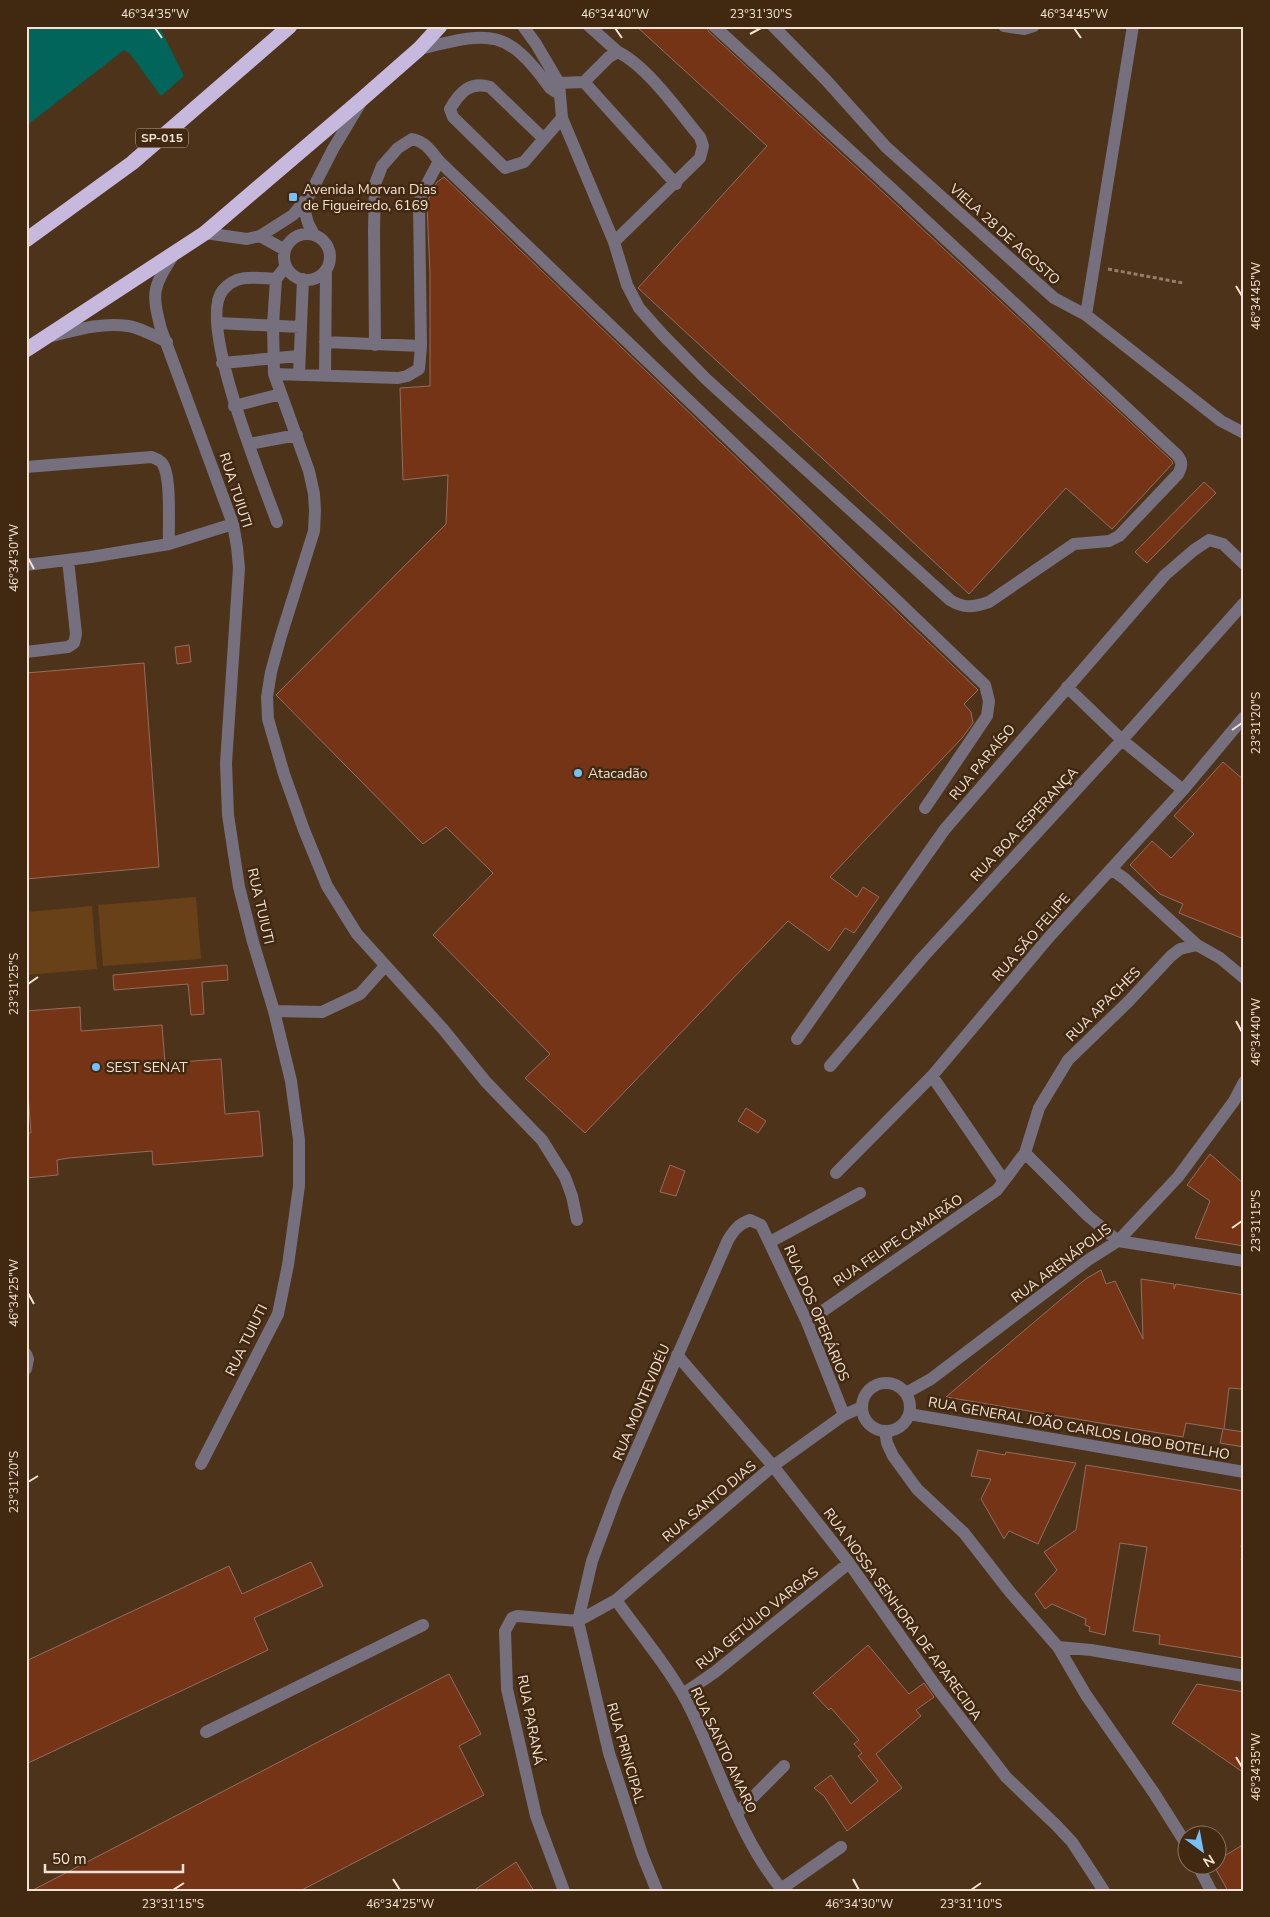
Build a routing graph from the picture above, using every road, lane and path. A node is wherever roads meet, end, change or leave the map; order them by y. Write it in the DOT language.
graph roads {
  1 [pos="290,26"];
  2 [pos="440,26"];
  3 [pos="523,26"];
  4 [pos="589,26"];
  5 [pos="714,26"];
  6 [pos="773,26"];
  7 [pos="1004,26"];
  8 [pos="1034,26"];
  9 [pos="1133,26"];
  10 [pos="419,49"];
  11 [pos="618,52"];
  12 [pos="584,82"];
  13 [pos="557,89"];
  14 [pos="362,99"];
  15 [pos="562,118"];
  16 [pos="543,138"];
  17 [pos="439,162"];
  18 [pos="676,184"];
  19 [pos="302,205"];
  20 [pos="205,233"];
  21 [pos="314,235"];
  22 [pos="260,236"];
  23 [pos="26,240"];
  24 [pos="614,242"];
  25 [pos="285,250"];
  26 [pos="174,254"];
  27 [pos="286,266"];
  28 [pos="1094,267"];
  29 [pos="326,270"];
  30 [pos="276,279"];
  31 [pos="303,279"];
  32 [pos="1183,283"];
  33 [pos="1086,315"];
  34 [pos="217,323"];
  35 [pos="273,325"];
  36 [pos="300,327"];
  37 [pos="46,338"];
  38 [pos="167,342"];
  39 [pos="325,342"];
  40 [pos="375,345"];
  41 [pos="421,346"];
  42 [pos="26,350"];
  43 [pos="299,356"];
  44 [pos="274,357"];
  45 [pos="222,363"];
  46 [pos="274,374"];
  47 [pos="299,374"];
  48 [pos="325,375"];
  49 [pos="281,394"];
  50 [pos="234,406"];
  51 [pos="1244,433"];
  52 [pos="297,435"];
  53 [pos="249,444"];
  54 [pos="26,467"];
  55 [pos="277,522"];
  56 [pos="233,524"];
  57 [pos="169,544"];
  58 [pos="68,560"];
  59 [pos="1244,564"];
  60 [pos="26,565"];
  61 [pos="1244,603"];
  62 [pos="26,652"];
  63 [pos="1067,687"];
  64 [pos="1244,718"];
  65 [pos="1122,740"];
  66 [pos="1183,790"];
  67 [pos="925,808"];
  68 [pos="1111,869"];
  69 [pos="1197,945"];
  70 [pos="385,966"];
  71 [pos="1244,978"];
  72 [pos="274,1011"];
  73 [pos="796,1039"];
  74 [pos="830,1066"];
  75 [pos="932,1076"];
  76 [pos="1244,1082"];
  77 [pos="1025,1153"];
  78 [pos="836,1173"];
  79 [pos="1004,1181"];
  80 [pos="860,1192"];
  81 [pos="577,1220"];
  82 [pos="761,1225"];
  83 [pos="1118,1241"];
  84 [pos="770,1242"];
  85 [pos="1244,1261"];
  86 [pos="807,1322"];
  87 [pos="26,1354"];
  88 [pos="677,1355"];
  89 [pos="26,1369"];
  90 [pos="906,1393"];
  91 [pos="862,1407"];
  92 [pos="909,1414"];
  93 [pos="844,1415"];
  94 [pos="885,1431"];
  95 [pos="201,1464"];
  96 [pos="773,1466"];
  97 [pos="1244,1472"];
  98 [pos="849,1563"];
  99 [pos="616,1600"];
  100 [pos="578,1621"];
  101 [pos="423,1625"];
  102 [pos="1058,1647"];
  103 [pos="1244,1676"];
  104 [pos="683,1694"];
  105 [pos="206,1732"];
  106 [pos="784,1766"];
  107 [pos="736,1814"];
  108 [pos="1178,1831"];
  109 [pos="841,1847"];
  110 [pos="1202,1874"];
  111 [pos="782,1890"];
  112 [pos="564,1891"];
  113 [pos="657,1891"];
  114 [pos="1104,1891"];
  115 [pos="1211,1891"];
  1 -- 23 [label="highway, SP-015"];
  2 -- 10 [label="highway"];
  3 -- 13 [label="street"];
  4 -- 11 [label="street"];
  5 -- 24 [label="street"];
  6 -- 33 [label="street, VIELA 28 DE AGOSTO"];
  7 -- 8 [label="street"];
  9 -- 28 [label="street"];
  10 -- 13 [label="street"];
  10 -- 14 [label="highway"];
  11 -- 12 [label="street"];
  11 -- 18 [label="street"];
  12 -- 13 [label="street"];
  12 -- 18 [label="street"];
  13 -- 15 [label="street"];
  14 -- 19 [label="street"];
  14 -- 20 [label="highway"];
  15 -- 16 [label="street"];
  15 -- 24 [label="street"];
  16 -- 16 [label="street"];
  17 -- 40 [label="street"];
  17 -- 41 [label="street"];
  17 -- 67 [label="street"];
  18 -- 24 [label="street"];
  19 -- 21 [label="street"];
  19 -- 22 [label="street"];
  20 -- 22 [label="street"];
  20 -- 26 [label="highway"];
  21 -- 25 [label="street"];
  21 -- 29 [label="street"];
  22 -- 25 [label="street"];
  25 -- 27 [label="street"];
  26 -- 37 [label="highway"];
  26 -- 38 [label="street, RUA TUIUTI"];
  27 -- 30 [label="street"];
  27 -- 31 [label="street"];
  28 -- 32 [label="path"];
  28 -- 33 [label="street"];
  29 -- 31 [label="street"];
  29 -- 39 [label="street"];
  30 -- 34 [label="street"];
  30 -- 35 [label="street"];
  31 -- 36 [label="street"];
  33 -- 51 [label="street, VIELA 28 DE AGOSTO"];
  34 -- 35 [label="street"];
  34 -- 45 [label="street"];
  35 -- 36 [label="street"];
  35 -- 44 [label="street"];
  36 -- 43 [label="street"];
  37 -- 38 [label="street"];
  37 -- 42 [label="highway"];
  38 -- 56 [label="street, RUA TUIUTI"];
  39 -- 40 [label="street"];
  39 -- 48 [label="street"];
  40 -- 41 [label="street"];
  41 -- 48 [label="street"];
  43 -- 44 [label="street"];
  43 -- 47 [label="street"];
  44 -- 45 [label="street"];
  44 -- 46 [label="street"];
  45 -- 50 [label="street"];
  46 -- 47 [label="street"];
  46 -- 49 [label="street"];
  47 -- 48 [label="street"];
  49 -- 50 [label="street"];
  49 -- 52 [label="street"];
  50 -- 53 [label="street"];
  52 -- 53 [label="street"];
  52 -- 70 [label="street"];
  53 -- 55 [label="street"];
  54 -- 57 [label="street"];
  56 -- 57 [label="street"];
  56 -- 72 [label="street, RUA TUIUTI"];
  57 -- 58 [label="street"];
  58 -- 60 [label="street"];
  58 -- 62 [label="street"];
  59 -- 63 [label="street, RUA PARAÍSO"];
  61 -- 65 [label="street, RUA BOA ESPERANÇA"];
  63 -- 65 [label="street"];
  63 -- 73 [label="street, RUA PARAÍSO"];
  64 -- 66 [label="street, RUA SÃO FELIPE"];
  65 -- 66 [label="street"];
  65 -- 74 [label="street, RUA BOA ESPERANÇA"];
  66 -- 68 [label="street, RUA SÃO FELIPE"];
  68 -- 69 [label="street"];
  68 -- 75 [label="street, RUA SÃO FELIPE"];
  69 -- 71 [label="street"];
  69 -- 77 [label="street, RUA APACHES"];
  70 -- 72 [label="street"];
  70 -- 81 [label="street"];
  72 -- 95 [label="street, RUA TUIUTI"];
  75 -- 78 [label="street, RUA SÃO FELIPE"];
  75 -- 79 [label="street"];
  76 -- 83 [label="street, RUA ARENÁPOLIS"];
  77 -- 79 [label="street, RUA FELIPE CAMARÃO"];
  77 -- 83 [label="street"];
  79 -- 86 [label="street, RUA FELIPE CAMARÃO"];
  80 -- 84 [label="street"];
  82 -- 84 [label="street, RUA DOS OPERÁRIOS"];
  82 -- 88 [label="street, RUA MONTEVIDÉU"];
  83 -- 85 [label="street"];
  83 -- 90 [label="street, RUA ARENÁPOLIS"];
  84 -- 86 [label="street, RUA DOS OPERÁRIOS"];
  86 -- 93 [label="street, RUA DOS OPERÁRIOS"];
  87 -- 89 [label="street"];
  88 -- 96 [label="street, RUA NOSSA SENHORA DE APARECIDA"];
  88 -- 100 [label="street, RUA MONTEVIDÉU"];
  90 -- 91 [label="street"];
  90 -- 92 [label="street"];
  91 -- 93 [label="street, RUA SANTO DIAS"];
  91 -- 94 [label="street"];
  92 -- 94 [label="street"];
  92 -- 97 [label="street, RUA GENERAL JOÃO CARLOS LOBO BOTELHO"];
  93 -- 96 [label="street, RUA SANTO DIAS"];
  94 -- 102 [label="street"];
  96 -- 98 [label="street, RUA NOSSA SENHORA DE APARECIDA"];
  96 -- 99 [label="street, RUA SANTO DIAS"];
  98 -- 104 [label="street, RUA GETÚLIO VARGAS"];
  98 -- 114 [label="street, RUA NOSSA SENHORA DE APARECIDA"];
  99 -- 100 [label="street, RUA SANTO DIAS"];
  99 -- 104 [label="street, RUA SANTO AMARO"];
  100 -- 112 [label="street, RUA PARANÁ"];
  100 -- 113 [label="street, RUA PRINCIPAL"];
  101 -- 105 [label="street"];
  102 -- 103 [label="street"];
  102 -- 108 [label="street"];
  104 -- 107 [label="street, RUA SANTO AMARO"];
  106 -- 107 [label="street"];
  107 -- 111 [label="street, RUA SANTO AMARO"];
  109 -- 111 [label="street"];
  110 -- 115 [label="street"];
}
